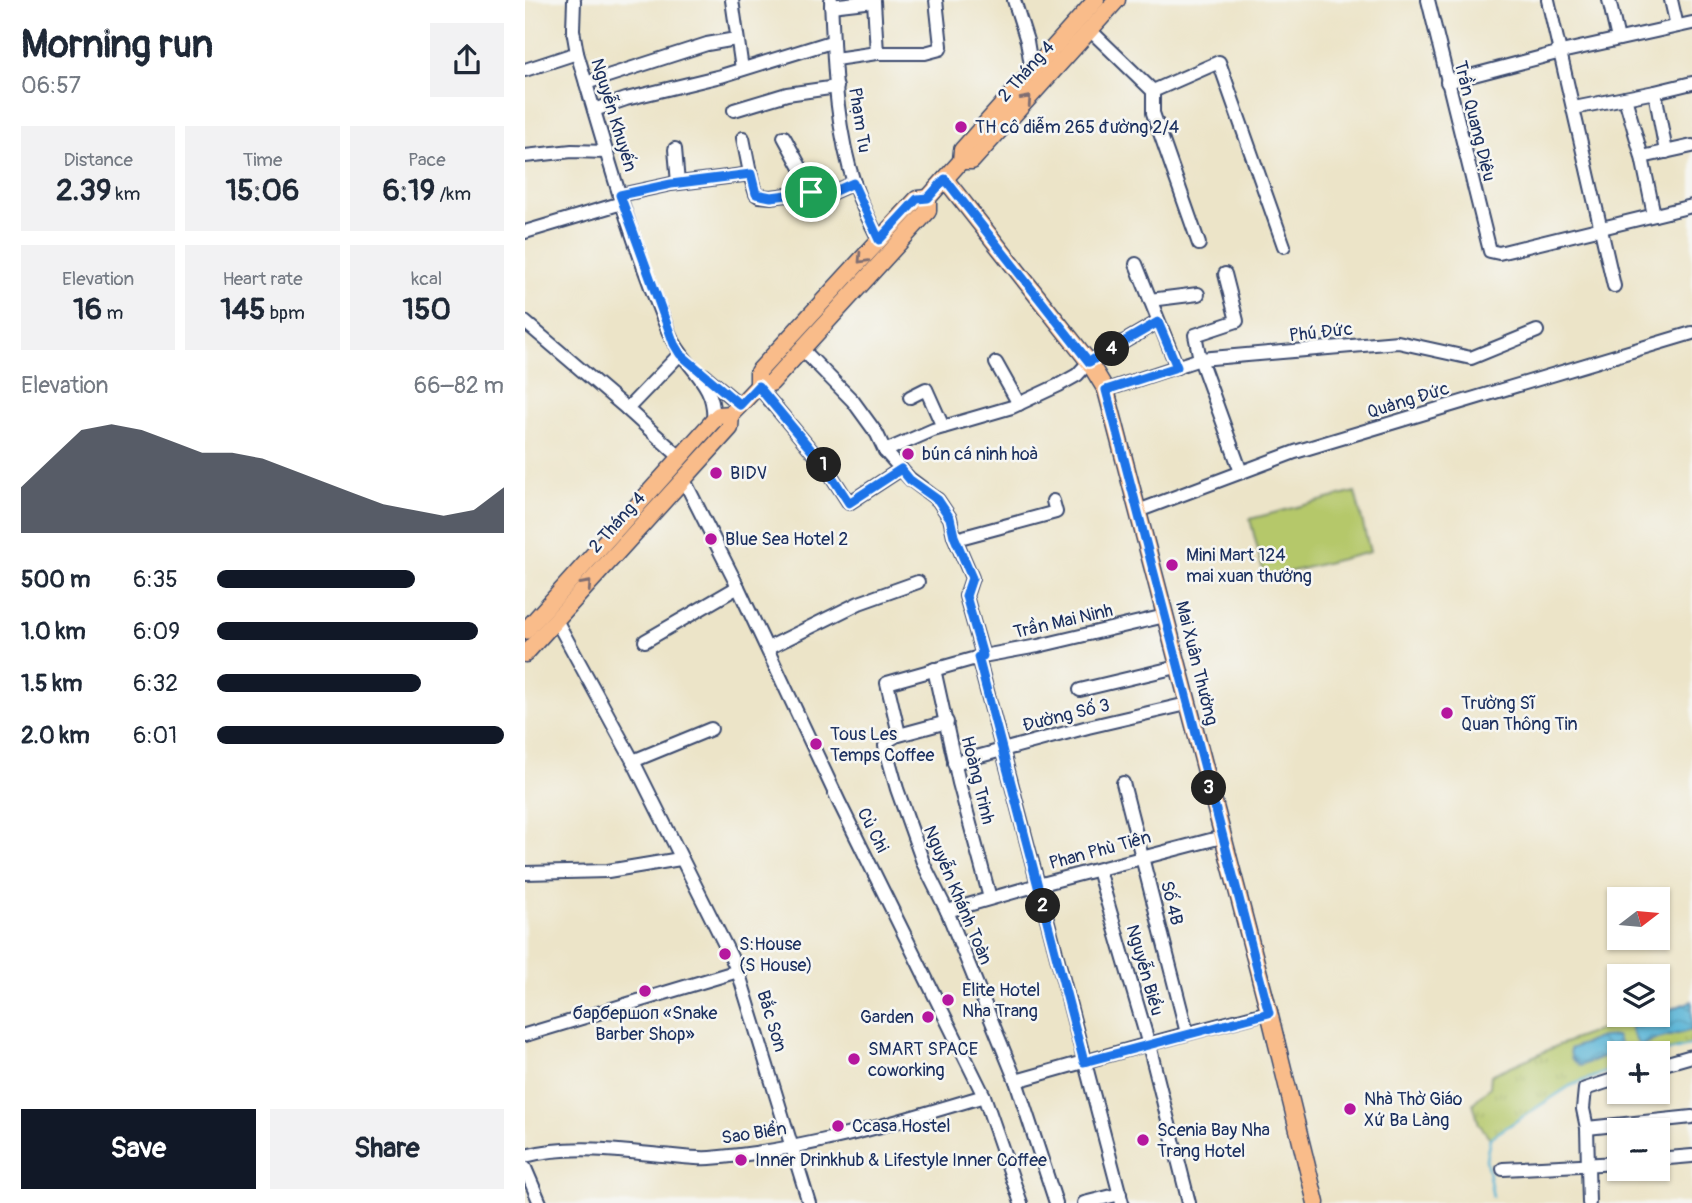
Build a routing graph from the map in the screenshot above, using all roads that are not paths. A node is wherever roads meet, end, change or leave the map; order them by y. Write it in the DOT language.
graph roads {
  1 [pos="574,0"];
  2 [pos="732,0"];
  3 [pos="936,0"];
  4 [pos="1014,0"];
  5 [pos="1096,0"];
  6 [pos="1117,0"];
  7 [pos="1428,0"];
  8 [pos="1548,0"];
  9 [pos="1609,0"];
  10 [pos="1671,0"];
  11 [pos="875,1"];
  12 [pos="831,3"];
  13 [pos="1692,23"];
  14 [pos="1677,26"];
  15 [pos="1090,30"];
  16 [pos="736,39"];
  17 [pos="1618,39"];
  18 [pos="831,41"];
  19 [pos="1561,52"];
  20 [pos="577,53"];
  21 [pos="877,53"];
  22 [pos="835,59"];
  23 [pos="525,69"];
  24 [pos="742,69"];
  25 [pos="1032,71"];
  26 [pos="1447,82"];
  27 [pos="586,83"];
  28 [pos="1692,83"];
  29 [pos="837,87"];
  30 [pos="1153,91"];
  31 [pos="1655,93"];
  32 [pos="1625,97"];
  33 [pos="1574,107"];
  34 [pos="594,110"];
  35 [pos="734,110"];
  36 [pos="784,136"];
  37 [pos="743,138"];
  38 [pos="1692,146"];
  39 [pos="675,149"];
  40 [pos="607,152"];
  41 [pos="1666,152"];
  42 [pos="525,156"];
  43 [pos="1642,157"];
  44 [pos="961,161"];
  45 [pos="751,174"];
  46 [pos="945,179"];
  47 [pos="678,183"];
  48 [pos="853,183"];
  49 [pos="811,192"];
  50 [pos="928,198"];
  51 [pos="621,199"];
  52 [pos="1692,206"];
  53 [pos="1654,215"];
  54 [pos="1601,227"];
  55 [pos="525,232"];
  56 [pos="879,240"];
  57 [pos="1199,244"];
  58 [pos="1284,246"];
  59 [pos="1136,264"];
  60 [pos="1225,275"];
  61 [pos="1614,286"];
  62 [pos="1198,294"];
  63 [pos="1150,300"];
  64 [pos="525,322"];
  65 [pos="1158,322"];
  66 [pos="1537,331"];
  67 [pos="1692,333"];
  68 [pos="801,348"];
  69 [pos="680,354"];
  70 [pos="1200,359"];
  71 [pos="1089,362"];
  72 [pos="996,363"];
  73 [pos="1177,367"];
  74 [pos="758,386"];
  75 [pos="1106,390"];
  76 [pos="910,397"];
  77 [pos="1019,404"];
  78 [pos="627,409"];
  79 [pos="735,410"];
  80 [pos="713,421"];
  81 [pos="943,427"];
  82 [pos="885,451"];
  83 [pos="680,457"];
  84 [pos="901,469"];
  85 [pos="1241,472"];
  86 [pos="683,478"];
  87 [pos="1053,500"];
  88 [pos="1138,510"];
  89 [pos="956,539"];
  90 [pos="918,582"];
  91 [pos="738,587"];
  92 [pos="552,613"];
  93 [pos="1165,615"];
  94 [pos="525,630"];
  95 [pos="645,641"];
  96 [pos="768,648"];
  97 [pos="525,654"];
  98 [pos="980,657"];
  99 [pos="1177,667"];
  100 [pos="934,669"];
  101 [pos="1080,690"];
  102 [pos="1187,704"];
  103 [pos="947,722"];
  104 [pos="711,729"];
  105 [pos="899,735"];
  106 [pos="1004,750"];
  107 [pos="633,761"];
  108 [pos="954,763"];
  109 [pos="1123,783"];
  110 [pos="1222,836"];
  111 [pos="1143,857"];
  112 [pos="680,859"];
  113 [pos="1098,870"];
  114 [pos="525,873"];
  115 [pos="1038,885"];
  116 [pos="990,898"];
  117 [pos="947,911"];
  118 [pos="738,971"];
  119 [pos="1269,1013"];
  120 [pos="1187,1033"];
  121 [pos="525,1035"];
  122 [pos="1149,1045"];
  123 [pos="1692,1056"];
  124 [pos="1084,1062"];
  125 [pos="1670,1062"];
  126 [pos="1016,1082"];
  127 [pos="1607,1082"];
  128 [pos="984,1096"];
  129 [pos="1692,1117"];
  130 [pos="1587,1128"];
  131 [pos="792,1146"];
  132 [pos="525,1156"];
  133 [pos="1692,1156"];
  134 [pos="1670,1158"];
  135 [pos="1607,1164"];
  136 [pos="1587,1166"];
  137 [pos="525,1168"];
  138 [pos="1503,1169"];
  139 [pos="1121,1198"];
  140 [pos="540,1203"];
  141 [pos="809,1203"];
  142 [pos="1021,1203"];
  143 [pos="1056,1203"];
  144 [pos="1084,1203"];
  145 [pos="1189,1203"];
  146 [pos="1316,1203"];
  147 [pos="1589,1203"];
  1 -- 20 [label="street, Nguyễn Khuyến"];
  2 -- 16 [label="street"];
  3 -- 21 [label="street"];
  4 -- 25 [label="street"];
  5 -- 25 [label="main road, 2 Tháng 4"];
  6 -- 15 [label="main road, 2 Tháng 4"];
  7 -- 26 [label="street, Trần Quang Diệu"];
  8 -- 19 [label="street"];
  9 -- 17 [label="street"];
  10 -- 14 [label="street"];
  11 -- 12 [label="street"];
  11 -- 21 [label="street"];
  12 -- 18 [label="street, Phạm Tu"];
  13 -- 14 [label="street"];
  14 -- 17 [label="street"];
  15 -- 30 [label="street"];
  44 -- 15 [label="main road, 2 Tháng 4, one-way"];
  16 -- 24 [label="street"];
  16 -- 27 [label="street"];
  17 -- 19 [label="street"];
  18 -- 22 [label="street, Phạm Tu"];
  18 -- 24 [label="street"];
  19 -- 26 [label="street"];
  19 -- 33 [label="street"];
  20 -- 23 [label="street"];
  20 -- 27 [label="street, Nguyễn Khuyến"];
  21 -- 22 [label="street"];
  22 -- 29 [label="street, Phạm Tu"];
  24 -- 34 [label="street"];
  25 -- 44 [label="main road, 2 Tháng 4"];
  26 -- 54 [label="street, Trần Quang Diệu"];
  27 -- 34 [label="street, Nguyễn Khuyến"];
  28 -- 31 [label="street"];
  29 -- 35 [label="street"];
  29 -- 48 [label="street, Phạm Tu"];
  30 -- 57 [label="street"];
  30 -- 58 [label="street"];
  31 -- 32 [label="street"];
  31 -- 41 [label="street"];
  32 -- 33 [label="street"];
  32 -- 43 [label="street"];
  33 -- 54 [label="street"];
  34 -- 40 [label="street, Nguyễn Khuyến"];
  36 -- 49 [label="street"];
  37 -- 45 [label="street"];
  38 -- 41 [label="street"];
  39 -- 47 [label="street"];
  40 -- 42 [label="street"];
  40 -- 51 [label="street, Nguyễn Khuyến"];
  41 -- 43 [label="street"];
  43 -- 53 [label="street"];
  44 -- 46 [label="main road, 2 Tháng 4"];
  45 -- 47 [label="street"];
  45 -- 49 [label="street"];
  46 -- 50 [label="main road, 2 Tháng 4"];
  46 -- 71 [label="main road, Mai Xuân Thưởng"];
  47 -- 51 [label="street"];
  48 -- 49 [label="street"];
  48 -- 56 [label="street, Phạm Tu"];
  50 -- 56 [label="main road, 2 Tháng 4"];
  50 -- 68 [label="main road, 2 Tháng 4"];
  51 -- 55 [label="street"];
  51 -- 69 [label="street, Nguyễn Khuyến"];
  52 -- 53 [label="street"];
  53 -- 54 [label="street"];
  54 -- 61 [label="street"];
  56 -- 74 [label="main road, 2 Tháng 4, one-way"];
  59 -- 63 [label="street"];
  60 -- 70 [label="street"];
  62 -- 63 [label="street"];
  63 -- 65 [label="street"];
  64 -- 78 [label="street"];
  65 -- 71 [label="street"];
  65 -- 73 [label="street"];
  66 -- 70 [label="street, Phú Đức"];
  67 -- 85 [label="street, Quảng Đức"];
  68 -- 74 [label="main road, 2 Tháng 4"];
  68 -- 82 [label="street"];
  69 -- 78 [label="street"];
  69 -- 79 [label="street, Nguyễn Khuyến"];
  69 -- 80 [label="street, Nguyễn Khuyến"];
  70 -- 73 [label="street, Phú Đức"];
  70 -- 85 [label="street"];
  71 -- 75 [label="main road, Mai Xuân Thưởng"];
  71 -- 77 [label="street"];
  72 -- 77 [label="street"];
  73 -- 75 [label="street, Phú Đức"];
  74 -- 79 [label="main road, 2 Tháng 4"];
  74 -- 84 [label="street"];
  75 -- 88 [label="main road, Mai Xuân Thưởng"];
  76 -- 81 [label="street"];
  77 -- 81 [label="street"];
  78 -- 83 [label="street"];
  79 -- 80 [label="main road, 2 Tháng 4"];
  79 -- 86 [label="main road, 2 Tháng 4"];
  80 -- 83 [label="main road, 2 Tháng 4"];
  81 -- 82 [label="street"];
  82 -- 84 [label="street"];
  83 -- 92 [label="main road, 2 Tháng 4"];
  84 -- 89 [label="street"];
  85 -- 88 [label="street, Quảng Đức"];
  86 -- 91 [label="street, Củ Chi"];
  92 -- 86 [label="main road, 2 Tháng 4, one-way"];
  87 -- 89 [label="street"];
  88 -- 93 [label="main road, Mai Xuân Thưởng"];
  89 -- 98 [label="street"];
  90 -- 96 [label="street"];
  91 -- 95 [label="street"];
  91 -- 96 [label="street, Củ Chi"];
  92 -- 94 [label="main road, 2 Tháng 4"];
  92 -- 97 [label="main road, 2 Tháng 4"];
  92 -- 107 [label="street, Bắc Sơn"];
  93 -- 98 [label="street, Trần Mai Ninh"];
  93 -- 99 [label="main road, Mai Xuân Thưởng"];
  96 -- 128 [label="street, Củ Chi"];
  98 -- 100 [label="street, Trần Mai Ninh"];
  98 -- 106 [label="street"];
  99 -- 101 [label="street"];
  99 -- 102 [label="main road, Mai Xuân Thưởng"];
  100 -- 103 [label="street, Hoàng Trinh"];
  100 -- 105 [label="street, Trần Mai Ninh"];
  102 -- 106 [label="street, Đường Số 3"];
  102 -- 110 [label="main road, Mai Xuân Thưởng"];
  103 -- 105 [label="street"];
  103 -- 108 [label="street, Hoàng Trinh"];
  104 -- 107 [label="street"];
  105 -- 117 [label="street, Nguyễn Khánh Toàn"];
  106 -- 108 [label="street, Đường Số 3"];
  106 -- 115 [label="street"];
  107 -- 112 [label="street, Bắc Sơn"];
  108 -- 116 [label="street, Hoàng Trinh"];
  109 -- 111 [label="street, Số 4B"];
  110 -- 111 [label="street, Phan Phù Tiên"];
  110 -- 119 [label="main road, Mai Xuân Thưởng"];
  111 -- 113 [label="street, Phan Phù Tiên"];
  111 -- 120 [label="street, Số 4B"];
  112 -- 114 [label="street"];
  112 -- 118 [label="street, Bắc Sơn"];
  113 -- 115 [label="street, Phan Phù Tiên"];
  113 -- 122 [label="street, Nguyễn Biểu"];
  115 -- 116 [label="street, Phan Phù Tiên"];
  115 -- 124 [label="street"];
  116 -- 117 [label="street, Phan Phù Tiên"];
  117 -- 126 [label="street, Nguyễn Khánh Toàn"];
  118 -- 121 [label="street"];
  118 -- 131 [label="street, Bắc Sơn"];
  119 -- 120 [label="street"];
  119 -- 146 [label="main road, Mai Xuân Thưởng"];
  120 -- 122 [label="street"];
  122 -- 124 [label="street"];
  122 -- 145 [label="street, Nguyễn Biểu"];
  123 -- 125 [label="street"];
  124 -- 126 [label="street"];
  124 -- 139 [label="street"];
  126 -- 143 [label="street, Nguyễn Khánh Toàn"];
  127 -- 130 [label="street"];
  128 -- 131 [label="street, Sao Biển"];
  128 -- 142 [label="street, Củ Chi"];
  129 -- 130 [label="street"];
  130 -- 136 [label="street"];
  131 -- 132 [label="street, Sao Biển"];
  131 -- 141 [label="street, Bắc Sơn"];
  133 -- 134 [label="street"];
  135 -- 136 [label="street"];
  136 -- 138 [label="street"];
  136 -- 147 [label="street"];
  137 -- 140 [label="street"];
  139 -- 144 [label="street"];
}
